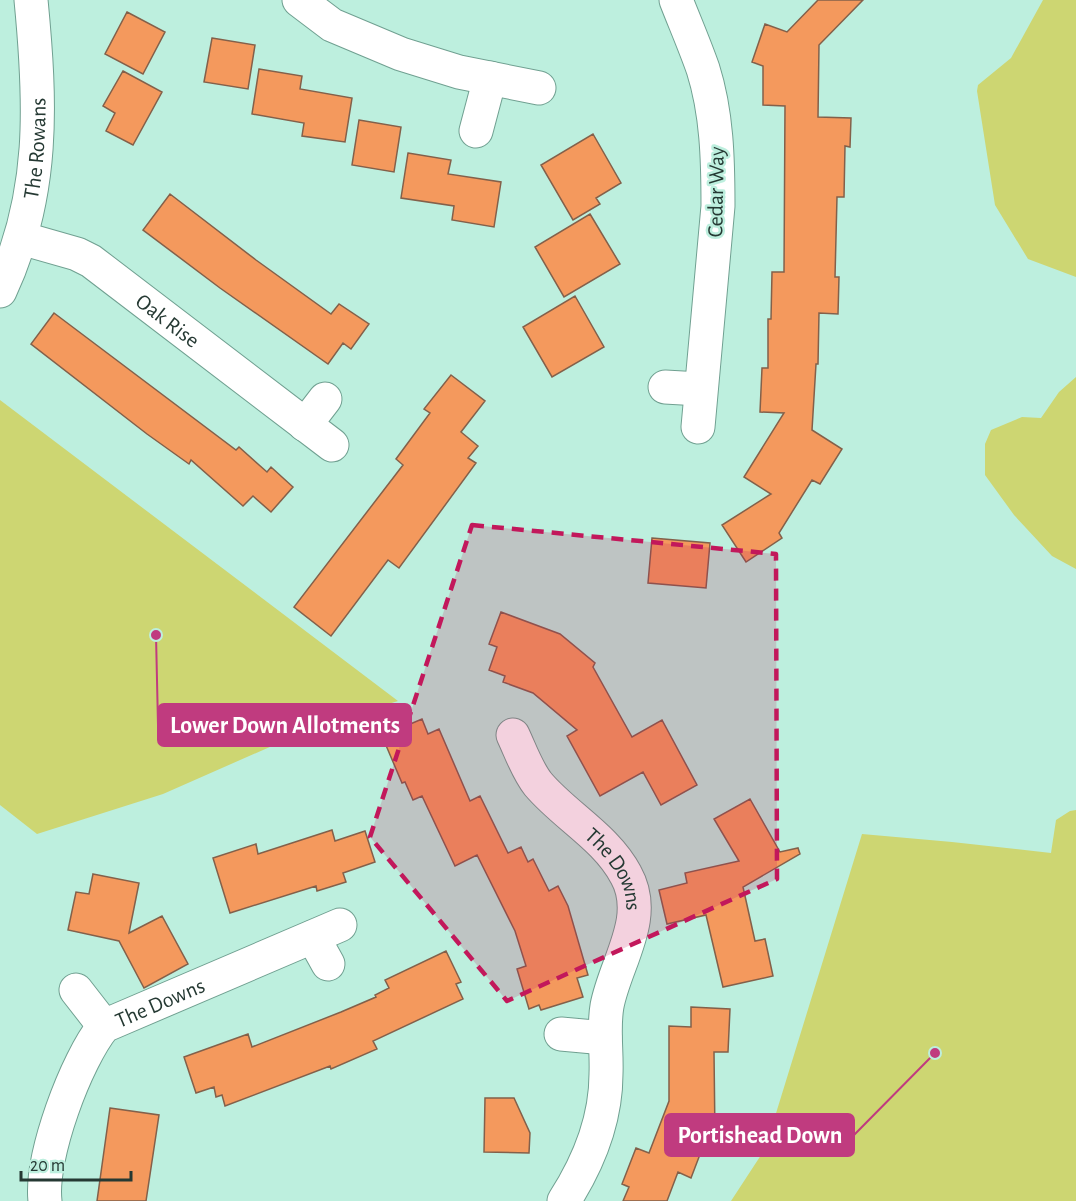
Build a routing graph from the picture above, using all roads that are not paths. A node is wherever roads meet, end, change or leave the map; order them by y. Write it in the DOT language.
graph roads {
  1 [pos="31,0"];
  2 [pos="299,0"];
  3 [pos="676,0"];
  4 [pos="490,78"];
  5 [pos="539,88"];
  6 [pos="476,131"];
  7 [pos="21,238"];
  8 [pos="0,291"];
  9 [pos="665,387"];
  10 [pos="700,389"];
  11 [pos="325,399"];
  12 [pos="305,424"];
  13 [pos="698,427"];
  14 [pos="332,445"];
  15 [pos="515,756"];
  16 [pos="327,942"];
  17 [pos="76,990"];
  18 [pos="104,1026"];
  19 [pos="561,1034"];
  20 [pos="605,1038"];
  21 [pos="45,1201"];
  22 [pos="564,1201"];
  1 -- 7 [label="street, The Rowans"];
  2 -- 4 [label="street"];
  3 -- 10 [label="street, Cedar Way"];
  4 -- 5 [label="street"];
  4 -- 6 [label="street"];
  7 -- 8 [label="street, The Rowans"];
  7 -- 12 [label="street, Oak Rise"];
  9 -- 10 [label="street"];
  10 -- 13 [label="street, Cedar Way"];
  11 -- 12 [label="street"];
  12 -- 14 [label="street, Oak Rise"];
  15 -- 20 [label="street, The Downs"];
  16 -- 18 [label="street, The Downs"];
  17 -- 18 [label="street, The Downs"];
  18 -- 21 [label="street, The Downs"];
  19 -- 20 [label="street"];
  20 -- 22 [label="street, The Downs"];
}
